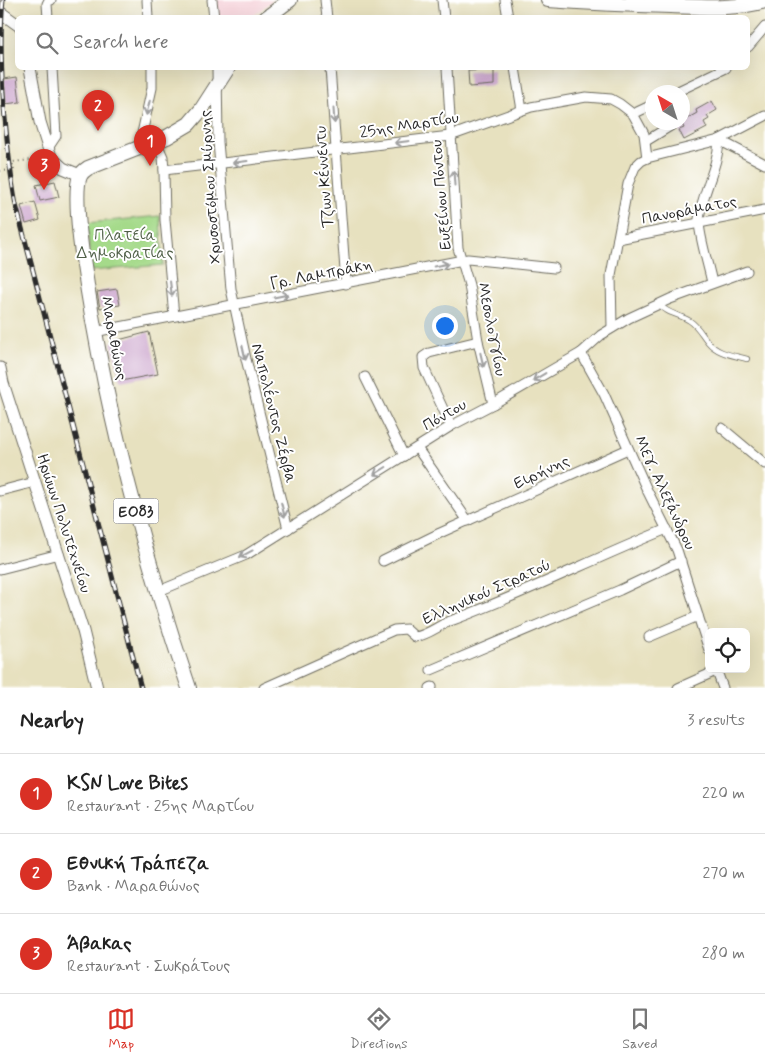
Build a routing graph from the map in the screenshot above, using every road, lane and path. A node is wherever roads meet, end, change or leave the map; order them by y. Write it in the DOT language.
graph roads {
  1 [pos="51,0"];
  2 [pos="147,0"];
  3 [pos="212,0"];
  4 [pos="290,0"];
  5 [pos="325,0"];
  6 [pos="442,0"];
  7 [pos="505,0"];
  8 [pos="548,0"];
  9 [pos="765,1"];
  10 [pos="594,2"];
  11 [pos="0,12"];
  12 [pos="278,13"];
  13 [pos="48,15"];
  14 [pos="148,15"];
  15 [pos="214,15"];
  16 [pos="327,15"];
  17 [pos="444,15"];
  18 [pos="508,15"];
  19 [pos="15,23"];
  20 [pos="765,27"];
  21 [pos="750,46"];
  22 [pos="30,70"];
  23 [pos="52,70"];
  24 [pos="152,70"];
  25 [pos="217,70"];
  26 [pos="227,70"];
  27 [pos="330,70"];
  28 [pos="446,70"];
  29 [pos="515,70"];
  30 [pos="722,70"];
  31 [pos="218,83"];
  32 [pos="690,85"];
  33 [pos="645,108"];
  34 [pos="522,110"];
  35 [pos="633,114"];
  36 [pos="765,116"];
  37 [pos="664,130"];
  38 [pos="450,136"];
  39 [pos="719,140"];
  40 [pos="156,141"];
  41 [pos="646,141"];
  42 [pos="139,147"];
  43 [pos="336,150"];
  44 [pos="49,152"];
  45 [pos="647,158"];
  46 [pos="765,164"];
  47 [pos="220,165"];
  48 [pos="164,170"];
  49 [pos="0,171"];
  50 [pos="80,175"];
  51 [pos="765,210"];
  52 [pos="699,222"];
  53 [pos="618,238"];
  54 [pos="462,260"];
  55 [pos="554,268"];
  56 [pos="748,271"];
  57 [pos="712,283"];
  58 [pos="346,284"];
  59 [pos="659,304"];
  60 [pos="233,305"];
  61 [pos="174,316"];
  62 [pos="612,328"];
  63 [pos="94,332"];
  64 [pos="478,341"];
  65 [pos="582,353"];
  66 [pos="747,359"];
  67 [pos="0,368"];
  68 [pos="365,376"];
  69 [pos="1,383"];
  70 [pos="493,404"];
  71 [pos="451,426"];
  72 [pos="722,428"];
  73 [pos="417,448"];
  74 [pos="628,449"];
  75 [pos="404,456"];
  76 [pos="765,464"];
  77 [pos="35,482"];
  78 [pos="0,492"];
  79 [pos="468,521"];
  80 [pos="288,529"];
  81 [pos="667,529"];
  82 [pos="59,554"];
  83 [pos="383,561"];
  84 [pos="681,561"];
  85 [pos="0,569"];
  86 [pos="159,591"];
  87 [pos="698,616"];
  88 [pos="649,637"];
  89 [pos="705,638"];
  90 [pos="431,670"];
  91 [pos="710,673"];
  92 [pos="717,673"];
  93 [pos="97,688"];
  94 [pos="189,688"];
  95 [pos="264,688"];
  96 [pos="678,688"];
  97 [pos="722,688"];
  1 -- 13 [label="street"];
  2 -- 14 [label="street"];
  3 -- 15 [label="street"];
  4 -- 12 [label="main road"];
  5 -- 16 [label="street"];
  6 -- 17 [label="street"];
  7 -- 18 [label="street"];
  8 -- 10 [label="main road"];
  9 -- 10 [label="main road"];
  11 -- 19 [label="street"];
  20 -- 21 [label="street"];
  22 -- 44 [label="street"];
  23 -- 44 [label="street"];
  24 -- 42 [label="street, one-way"];
  25 -- 31 [label="street, Χρυσοστόμου Σμύρνης"];
  26 -- 31 [label="main road"];
  27 -- 43 [label="street, Τζων Κέννεντυ, one-way"];
  28 -- 38 [label="street, Ευξείνου Πόντου"];
  29 -- 34 [label="street"];
  30 -- 32 [label="street"];
  31 -- 40 [label="main road"];
  31 -- 47 [label="street, Χρυσοστόμου Σμύρνης"];
  33 -- 35 [label="street"];
  34 -- 35 [label="street, 25ης Μαρτίου"];
  34 -- 38 [label="street, 25ης Μαρτίου"];
  35 -- 41 [label="street, 25ης Μαρτίου"];
  36 -- 39 [label="street"];
  37 -- 41 [label="street"];
  38 -- 43 [label="street, 25ης Μαρτίου, one-way"];
  54 -- 38 [label="street, Ευξείνου Πόντου, one-way"];
  39 -- 45 [label="street"];
  39 -- 46 [label="street"];
  39 -- 52 [label="street"];
  40 -- 42 [label="main road"];
  40 -- 48 [label="street"];
  41 -- 45 [label="street, 25ης Μαρτίου"];
  42 -- 50 [label="main road"];
  43 -- 47 [label="street, 25ης Μαρτίου, one-way"];
  43 -- 58 [label="street, Τζων Κέννεντυ"];
  44 -- 49 [label="path, bridge"];
  44 -- 50 [label="street"];
  45 -- 53 [label="street"];
  47 -- 48 [label="street, 25ης Μαρτίου"];
  47 -- 60 [label="street, Χρυσοστόμου Σμύρνης"];
  48 -- 61 [label="street, one-way"];
  50 -- 63 [label="main road, Μαραθώνος / ΕΟ83"];
  51 -- 52 [label="street, Πανοράματος"];
  52 -- 53 [label="street, Πανοράματος"];
  52 -- 57 [label="street"];
  53 -- 62 [label="street"];
  54 -- 55 [label="street, Γρ. Λαμπράκη"];
  58 -- 54 [label="street, Γρ. Λαμπράκη, one-way"];
  54 -- 64 [label="street, Μεσολογγίου"];
  56 -- 57 [label="street, Πόντου"];
  57 -- 59 [label="street, Πόντου"];
  60 -- 58 [label="street, Γρ. Λαμπράκη, one-way"];
  59 -- 62 [label="street, Πόντου"];
  59 -- 66 [label="lane"];
  60 -- 61 [label="street, Γρ. Λαμπράκη"];
  60 -- 80 [label="street, Ναπολέοντος Ζέρβα, one-way"];
  61 -- 63 [label="street, Γρ. Λαμπράκη"];
  62 -- 65 [label="street, Πόντου"];
  63 -- 86 [label="main road, Μαραθώνος / ΕΟ83"];
  64 -- 70 [label="street, Μεσολογγίου, one-way"];
  64 -- 71 [label="street"];
  65 -- 70 [label="street, Πόντου, one-way"];
  65 -- 74 [label="street, Μεγ. Αλεξάνδρου"];
  67 -- 69 [label="street, Ηρώων Πολυτεχνείου"];
  68 -- 75 [label="street"];
  69 -- 77 [label="street, Ηρώων Πολυτεχνείου"];
  70 -- 71 [label="street, Πόντου"];
  71 -- 73 [label="street, Πόντου"];
  72 -- 76 [label="street"];
  73 -- 75 [label="street, Πόντου"];
  73 -- 79 [label="street"];
  74 -- 79 [label="street, Ειρήνης"];
  74 -- 81 [label="street, Μεγ. Αλεξάνδρου"];
  75 -- 80 [label="street, Πόντου, one-way"];
  77 -- 78 [label="street"];
  77 -- 82 [label="street, Ηρώων Πολυτεχνείου"];
  79 -- 83 [label="street, Ειρήνης"];
  80 -- 86 [label="street, Πόντου, one-way"];
  81 -- 84 [label="street, Μεγ. Αλεξάνδρου"];
  81 -- 95 [label="street, Ελληνικού Στρατού"];
  82 -- 85 [label="street"];
  82 -- 93 [label="street, Ηρώων Πολυτεχνείου"];
  84 -- 87 [label="street, Μεγ. Αλεξάνδρου"];
  84 -- 90 [label="street"];
  86 -- 94 [label="main road, Μαραθώνος / ΕΟ83"];
  87 -- 88 [label="street"];
  87 -- 89 [label="street, Μεγ. Αλεξάνδρου"];
  91 -- 96 [label="street"];
  92 -- 97 [label="street"];
}
